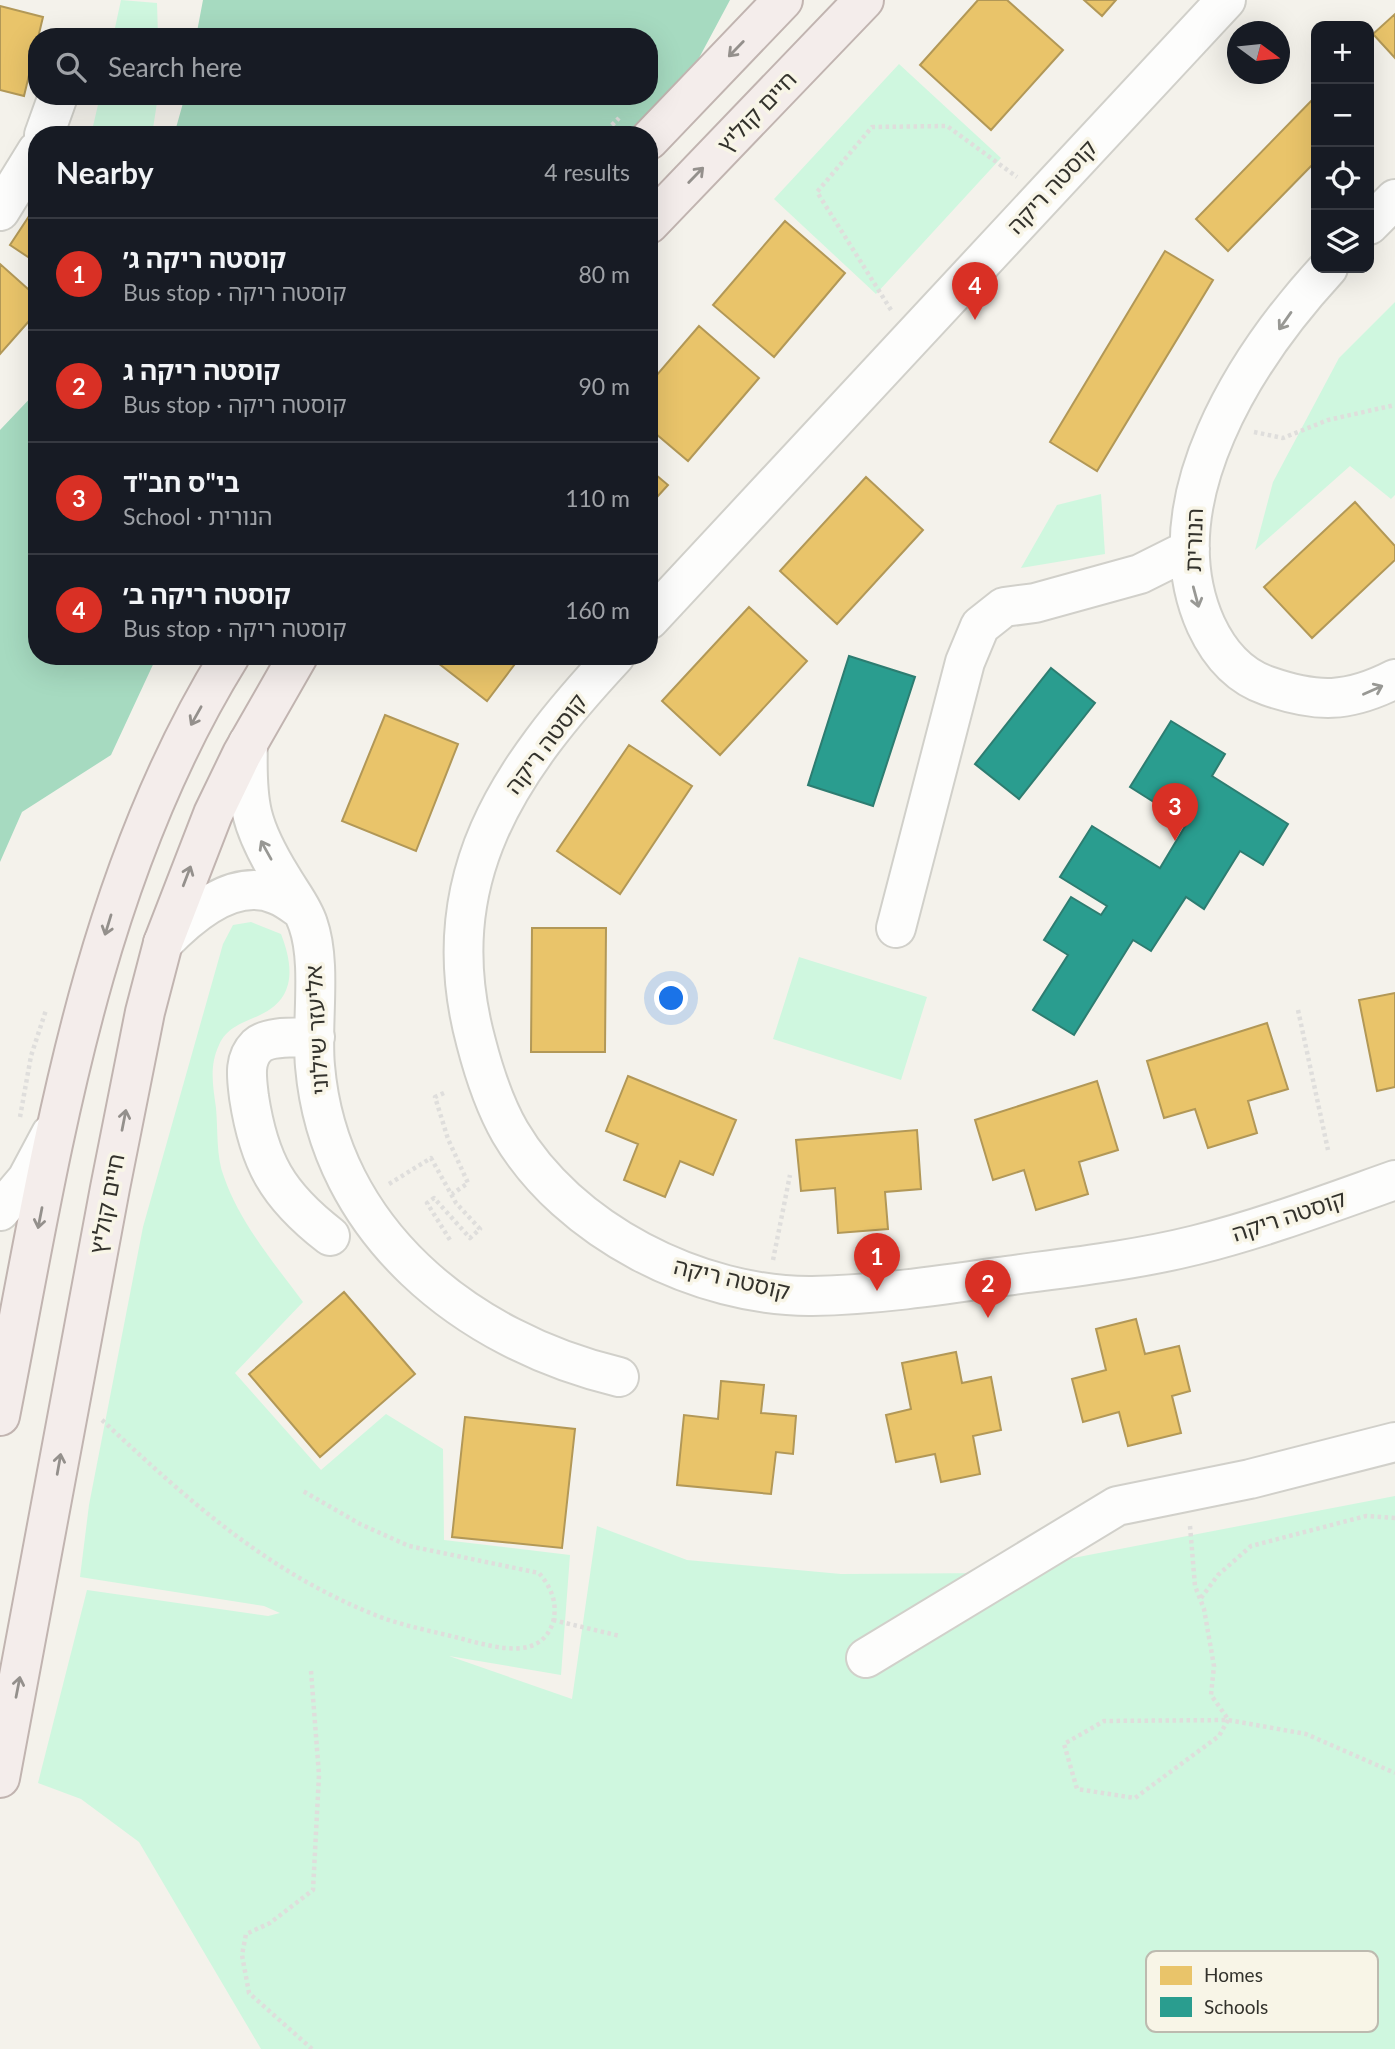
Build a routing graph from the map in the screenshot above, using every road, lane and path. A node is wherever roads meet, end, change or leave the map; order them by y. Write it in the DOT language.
graph roads {
  1 [pos="783,0"];
  2 [pos="864,0"];
  3 [pos="1226,0"];
  4 [pos="55,105"];
  5 [pos="47,126"];
  6 [pos="658,130"];
  7 [pos="28,165"];
  8 [pos="1043,197"];
  9 [pos="1395,199"];
  10 [pos="0,211"];
  11 [pos="658,215"];
  12 [pos="1374,220"];
  13 [pos="1323,273"];
  14 [pos="911,339"];
  15 [pos="1395,405"];
  16 [pos="1220,425"];
  17 [pos="1190,549"];
  18 [pos="658,610"];
  19 [pos="225,665"];
  20 [pos="293,665"];
  21 [pos="607,665"];
  22 [pos="1395,679"];
  23 [pos="248,743"];
  24 [pos="300,909"];
  25 [pos="896,928"];
  26 [pos="163,943"];
  27 [pos="1298,1010"];
  28 [pos="315,1037"];
  29 [pos="444,1093"];
  30 [pos="60,1116"];
  31 [pos="1328,1150"];
  32 [pos="383,1173"];
  33 [pos="790,1175"];
  34 [pos="1395,1180"];
  35 [pos="452,1195"];
  36 [pos="0,1210"];
  37 [pos="330,1236"];
  38 [pos="450,1240"];
  39 [pos="766,1292"];
  40 [pos="0,1308"];
  41 [pos="619,1377"];
  42 [pos="4,1398"];
  43 [pos="71,1398"];
  44 [pos="1395,1443"];
  45 [pos="303,1491"];
  46 [pos="1185,1493"];
  47 [pos="1395,1518"];
  48 [pos="1200,1599"];
  49 [pos="553,1620"];
  50 [pos="620,1636"];
  51 [pos="866,1658"];
  52 [pos="311,1671"];
  53 [pos="1228,1720"];
  54 [pos="1395,1773"];
  55 [pos="0,1779"];
  56 [pos="312,2049"];
  1 -- 6 [label="main road, one-way"];
  11 -- 2 [label="main road, חיים קוליץ, one-way"];
  3 -- 8 [label="street, קוסטה ריקה"];
  4 -- 5 [label="street"];
  7 -- 10 [label="street"];
  8 -- 14 [label="street, קוסטה ריקה"];
  8 -- 14 [label="path"];
  9 -- 12 [label="street"];
  13 -- 16 [label="street, הנורית, one-way"];
  14 -- 18 [label="street, קוסטה ריקה"];
  15 -- 16 [label="path"];
  16 -- 17 [label="street, הנורית"];
  17 -- 22 [label="street, הנורית, one-way"];
  17 -- 25 [label="street"];
  19 -- 30 [label="main road, one-way"];
  20 -- 23 [label="main road, חיים קוליץ"];
  21 -- 39 [label="street, קוסטה ריקה"];
  24 -- 23 [label="street, אליעזר שילוני, one-way"];
  26 -- 23 [label="main road, חיים קוליץ, one-way"];
  24 -- 26 [label="street"];
  24 -- 28 [label="street, אליעזר שילוני"];
  43 -- 26 [label="main road, חיים קוליץ, one-way"];
  27 -- 31 [label="path"];
  28 -- 37 [label="street"];
  28 -- 41 [label="street, אליעזר שילוני"];
  29 -- 35 [label="path"];
  30 -- 36 [label="street"];
  30 -- 42 [label="main road, one-way"];
  32 -- 35 [label="path"];
  33 -- 39 [label="path"];
  34 -- 39 [label="street, קוסטה ריקה"];
  35 -- 38 [label="path"];
  40 -- 42 [label="street"];
  43 -- 49 [label="path"];
  55 -- 43 [label="main road, חיים קוליץ, one-way"];
  44 -- 46 [label="street"];
  45 -- 49 [label="path"];
  46 -- 48 [label="path"];
  46 -- 51 [label="street"];
  47 -- 48 [label="path"];
  48 -- 53 [label="path"];
  49 -- 50 [label="path"];
  52 -- 56 [label="path"];
  53 -- 53 [label="path"];
  53 -- 54 [label="path"];
}
